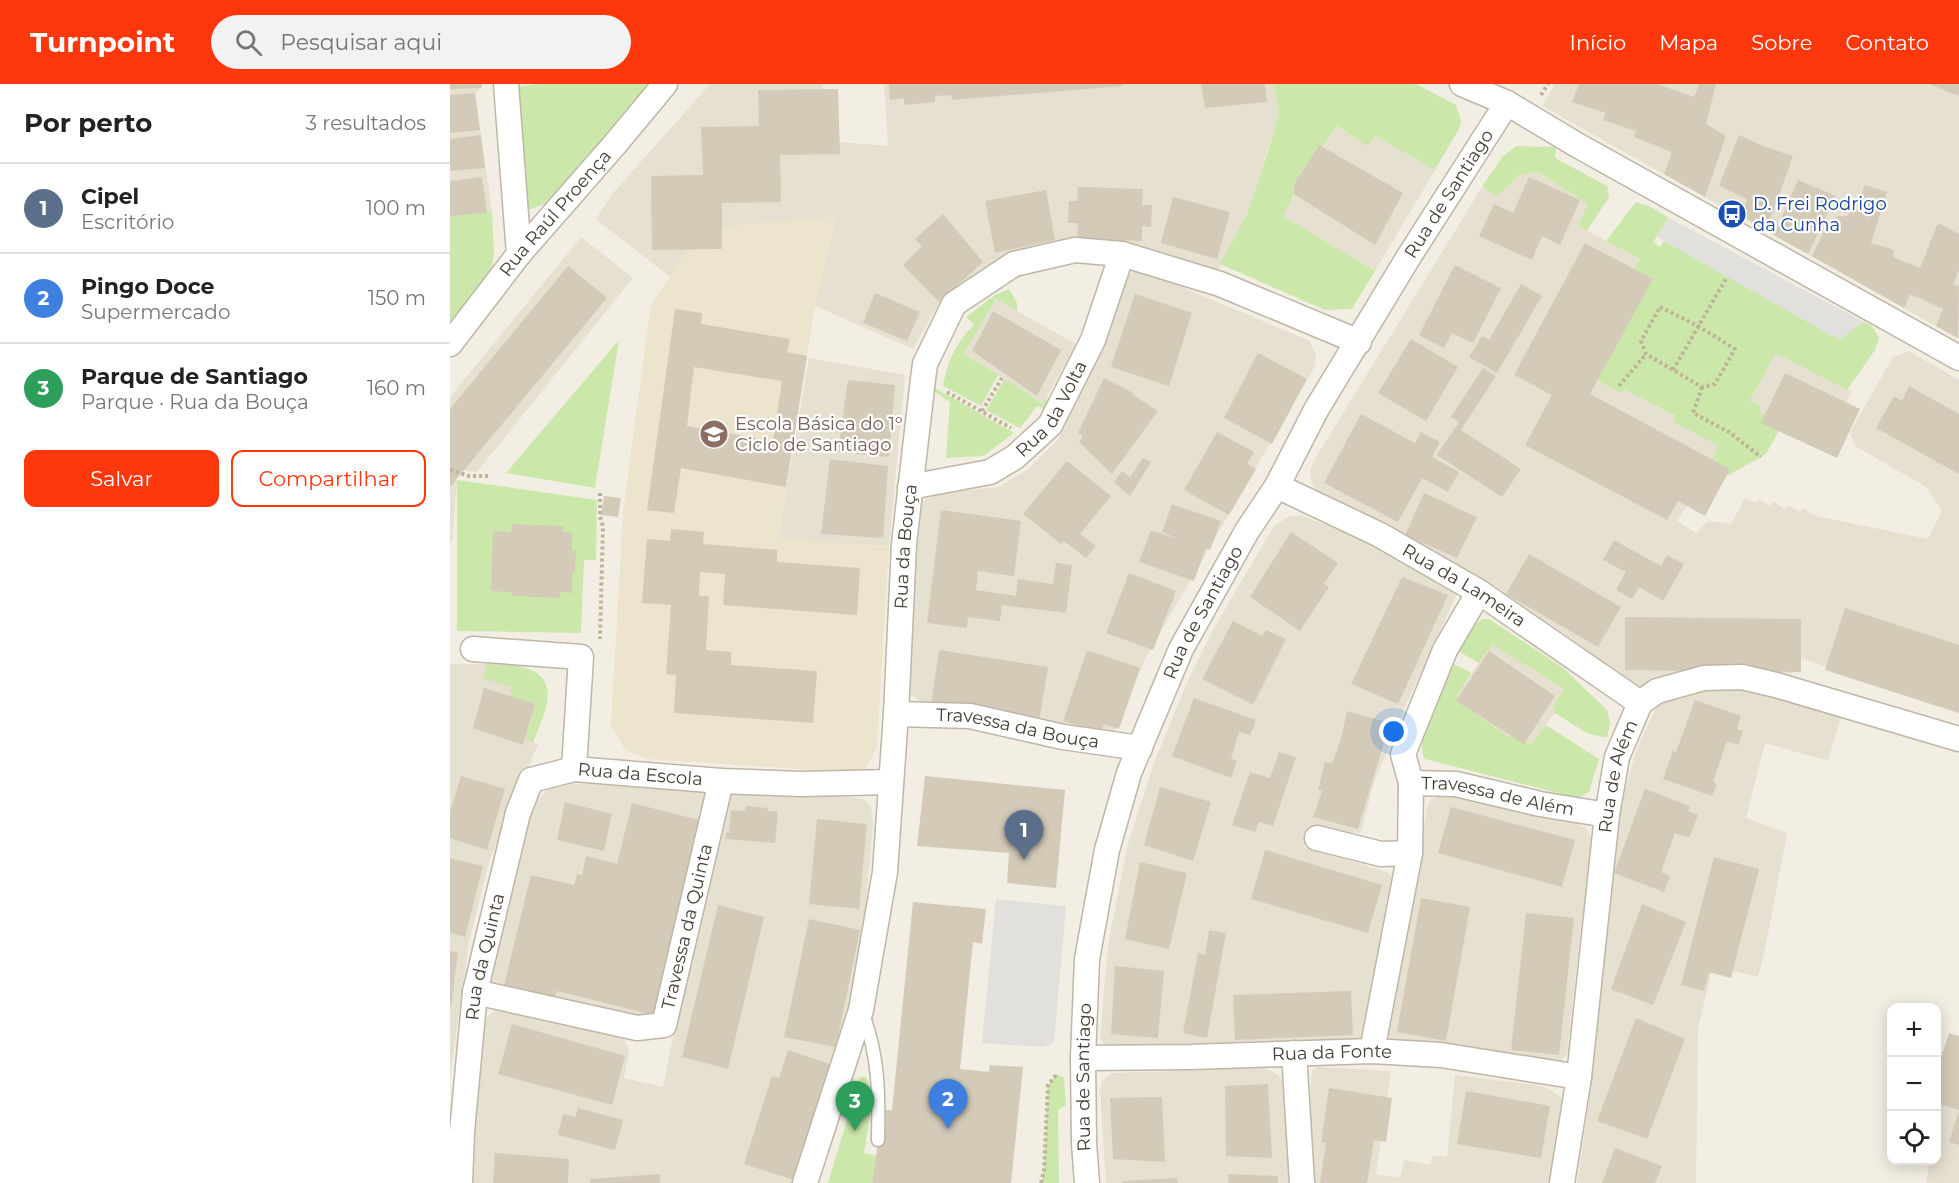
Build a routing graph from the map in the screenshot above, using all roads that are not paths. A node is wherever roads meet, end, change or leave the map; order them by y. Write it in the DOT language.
graph roads {
  1 [pos="506,84"];
  2 [pos="665,84"];
  3 [pos="1462,84"];
  4 [pos="1507,103"];
  5 [pos="519,254"];
  6 [pos="1122,254"];
  7 [pos="1359,342"];
  8 [pos="450,344"];
  9 [pos="1959,358"];
  10 [pos="1277,486"];
  11 [pos="910,487"];
  12 [pos="1479,592"];
  13 [pos="473,649"];
  14 [pos="1640,703"];
  15 [pos="896,714"];
  16 [pos="1959,739"];
  17 [pos="1140,748"];
  18 [pos="574,769"];
  19 [pos="721,781"];
  20 [pos="891,782"];
  21 [pos="1410,783"];
  22 [pos="1607,815"];
  23 [pos="1317,838"];
  24 [pos="1410,853"];
  25 [pos="475,992"];
  26 [pos="861,1010"];
  27 [pos="1372,1051"];
  28 [pos="1294,1053"];
  29 [pos="1083,1058"];
  30 [pos="1579,1077"];
  31 [pos="878,1140"];
  32 [pos="460,1183"];
  33 [pos="805,1183"];
  34 [pos="1087,1183"];
  35 [pos="1302,1183"];
  36 [pos="1562,1183"];
  1 -- 5 [label="street"];
  2 -- 5 [label="street, Rua Raúl Proença"];
  3 -- 4 [label="street"];
  4 -- 7 [label="street, Rua de Santiago"];
  4 -- 9 [label="street"];
  5 -- 8 [label="street, Rua Raúl Proença"];
  6 -- 7 [label="street, Rua da Bouça"];
  6 -- 11 [label="street, Rua da Volta"];
  6 -- 11 [label="street, Rua da Bouça"];
  7 -- 10 [label="street, Rua de Santiago"];
  10 -- 12 [label="street, Rua da Lameira"];
  10 -- 17 [label="street, Rua de Santiago"];
  11 -- 15 [label="street, Rua da Bouça"];
  12 -- 14 [label="street, Rua da Lameira"];
  12 -- 21 [label="street"];
  13 -- 18 [label="street, Rua da Escola"];
  14 -- 16 [label="street, Rua de Além"];
  14 -- 22 [label="street, Rua de Além"];
  15 -- 17 [label="street, Travessa da Bouça"];
  15 -- 20 [label="street, Rua da Bouça"];
  17 -- 29 [label="street, Rua de Santiago"];
  18 -- 19 [label="street, Rua da Escola"];
  18 -- 25 [label="street, Rua da Quinta"];
  19 -- 20 [label="street, Rua da Escola"];
  19 -- 25 [label="street, Travessa da Quinta"];
  20 -- 26 [label="street, Rua da Bouça"];
  21 -- 22 [label="street, Travessa de Além"];
  21 -- 24 [label="street, Travessa de Além"];
  22 -- 30 [label="street, Rua de Além"];
  23 -- 24 [label="street"];
  24 -- 27 [label="street, Travessa de Além"];
  25 -- 32 [label="street, Rua da Quinta"];
  26 -- 31 [label="lane"];
  26 -- 33 [label="street, Rua da Bouça"];
  27 -- 28 [label="street, Rua da Fonte"];
  27 -- 30 [label="street, Rua da Fonte"];
  28 -- 29 [label="street, Rua da Fonte"];
  28 -- 35 [label="street"];
  29 -- 34 [label="street, Rua de Santiago"];
  30 -- 36 [label="street, Rua de Além"];
}
